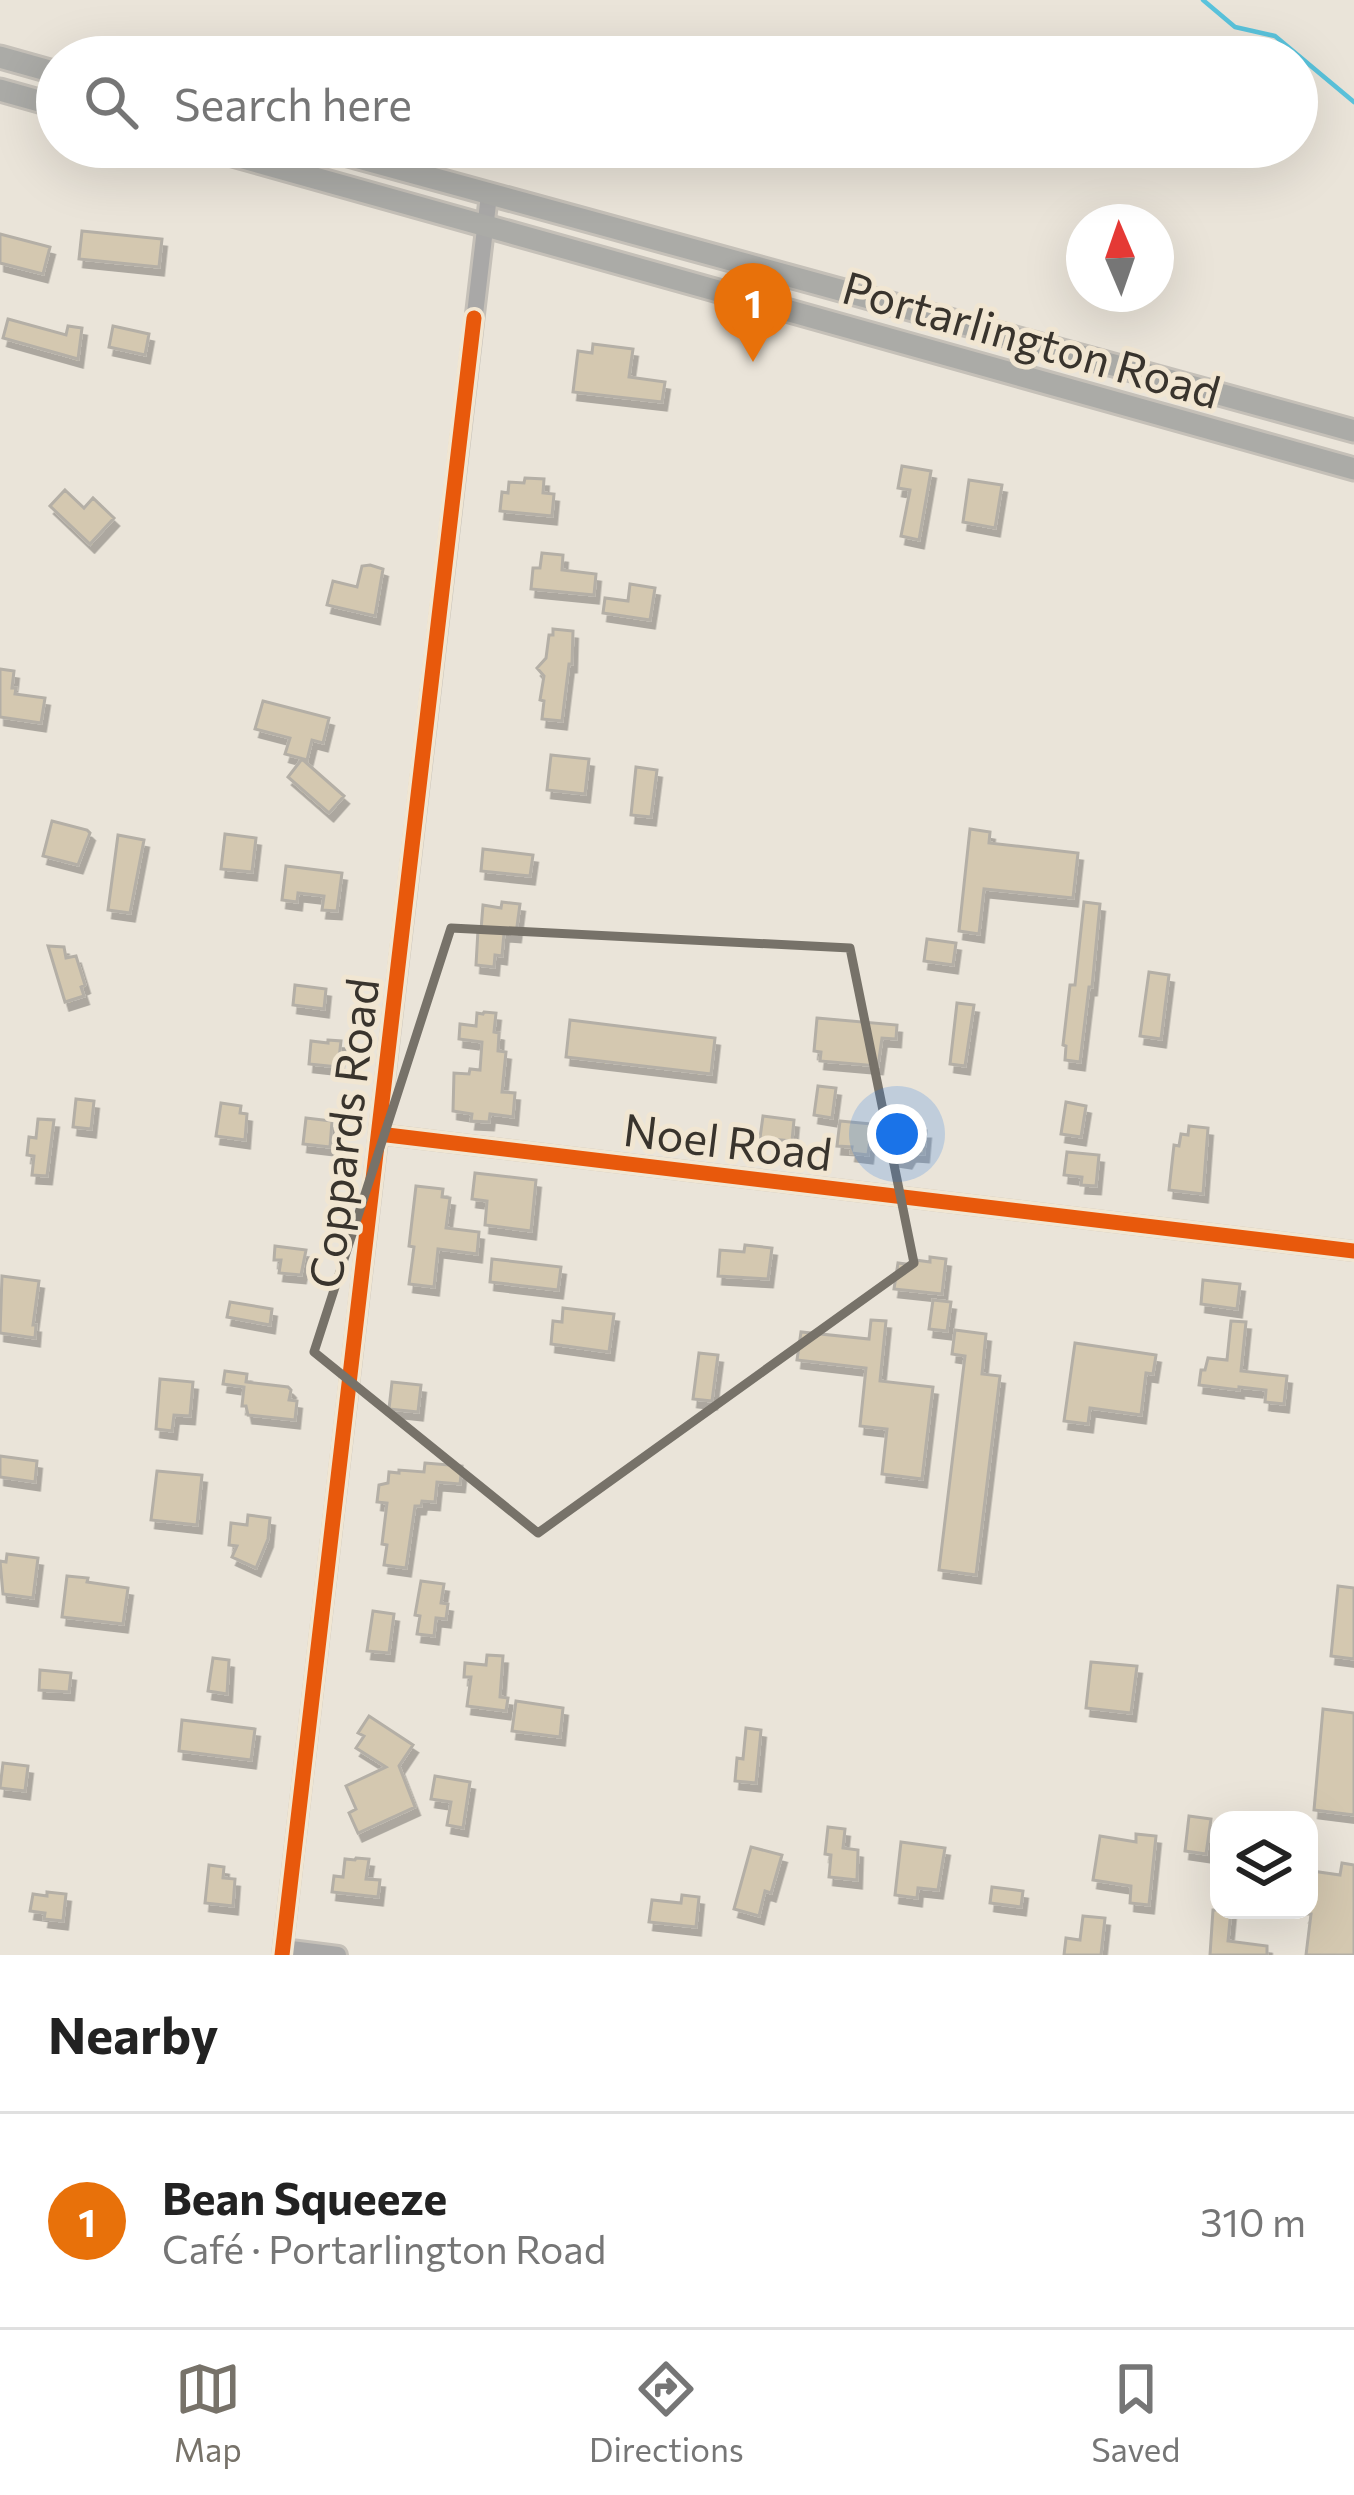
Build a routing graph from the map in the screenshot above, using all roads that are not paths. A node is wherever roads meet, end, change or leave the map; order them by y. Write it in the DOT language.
graph roads {
  1 [pos="0,57"];
  2 [pos="36,67"];
  3 [pos="0,90"];
  4 [pos="36,100"];
  5 [pos="279,168"];
  6 [pos="394,168"];
  7 [pos="490,195"];
  8 [pos="485,226"];
  9 [pos="1354,431"];
  10 [pos="1354,469"];
  11 [pos="379,1134"];
  12 [pos="1354,1251"];
  13 [pos="282,1952"];
  14 [pos="338,1955"];
  1 -- 2 [label="main road"];
  3 -- 4 [label="main road"];
  5 -- 8 [label="main road, Portarlington Road"];
  6 -- 7 [label="main road, Portarlington Road"];
  7 -- 8 [label="street, Coppards Road"];
  7 -- 9 [label="main road, Portarlington Road"];
  8 -- 10 [label="main road, Portarlington Road"];
  8 -- 11 [label="street, Coppards Road"];
  11 -- 12 [label="street, Noel Road"];
  11 -- 13 [label="street, Coppards Road"];
  13 -- 14 [label="street"];
}
